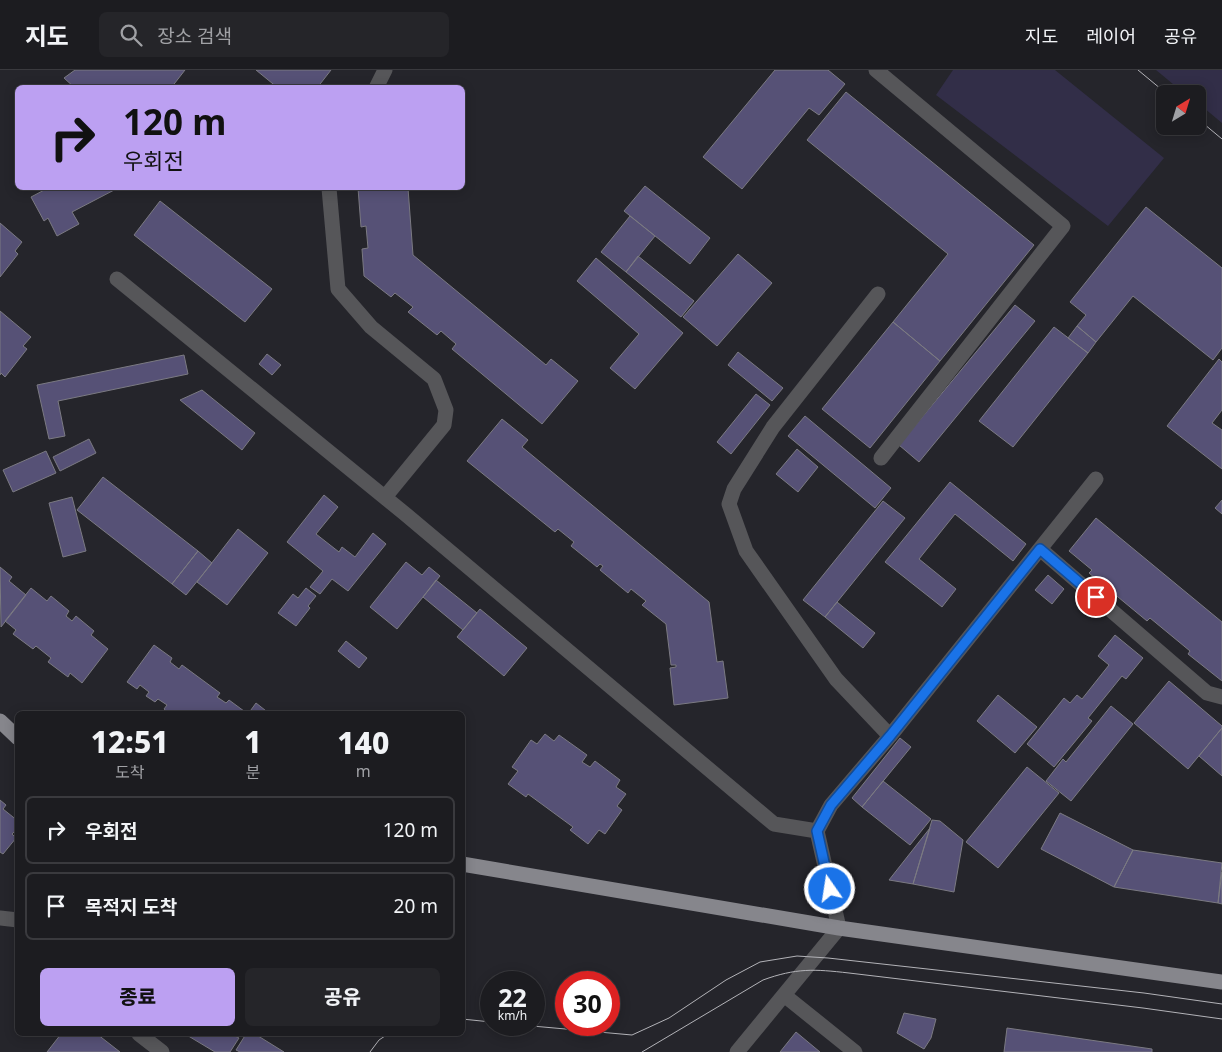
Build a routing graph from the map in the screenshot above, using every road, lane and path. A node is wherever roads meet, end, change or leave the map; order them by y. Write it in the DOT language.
graph roads {
  1 [pos="385,70"];
  2 [pos="876,70"];
  3 [pos="378,85"];
  4 [pos="329,190"];
  5 [pos="117,279"];
  6 [pos="878,294"];
  7 [pos="881,458"];
  8 [pos="1096,479"];
  9 [pos="385,498"];
  10 [pos="1040,549"];
  11 [pos="1222,697"];
  12 [pos="0,721"];
  13 [pos="15,735"];
  14 [pos="890,736"];
  15 [pos="817,831"];
  16 [pos="465,865"];
  17 [pos="0,918"];
  18 [pos="15,920"];
  19 [pos="839,928"];
  20 [pos="1222,982"];
  21 [pos="784,995"];
  22 [pos="142,1036"];
  23 [pos="162,1052"];
  24 [pos="737,1052"];
  25 [pos="855,1052"];
  1 -- 3 [label="street"];
  2 -- 7 [label="street"];
  4 -- 9 [label="street"];
  5 -- 9 [label="street"];
  6 -- 14 [label="street"];
  8 -- 10 [label="street"];
  9 -- 15 [label="street"];
  10 -- 11 [label="street"];
  10 -- 14 [label="street"];
  12 -- 13 [label="main road"];
  14 -- 15 [label="street"];
  15 -- 19 [label="street"];
  16 -- 19 [label="main road"];
  17 -- 18 [label="street"];
  19 -- 20 [label="main road"];
  19 -- 21 [label="street"];
  21 -- 24 [label="street"];
  21 -- 25 [label="street"];
  22 -- 23 [label="street"];
}
